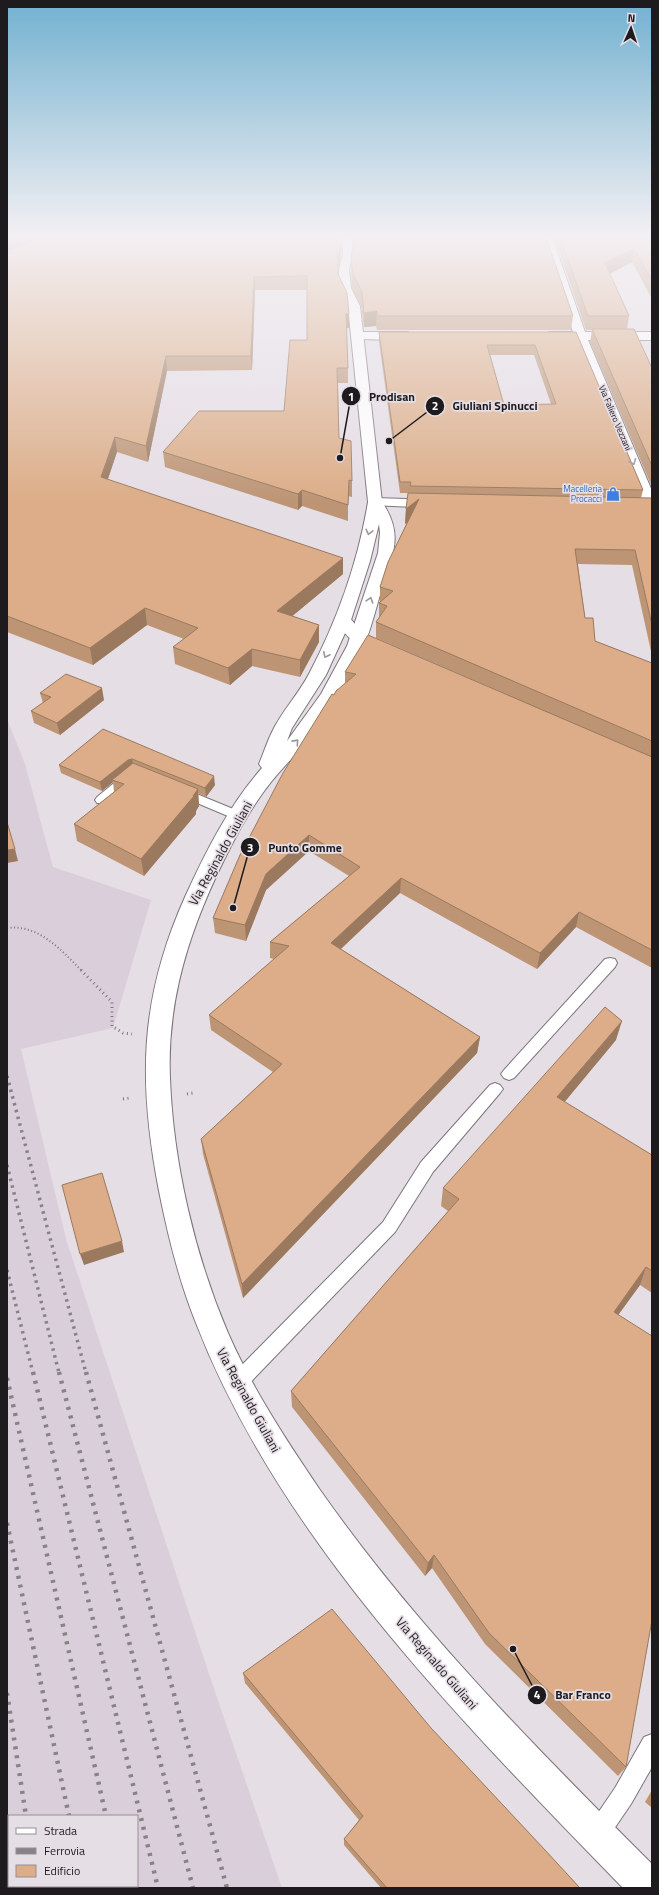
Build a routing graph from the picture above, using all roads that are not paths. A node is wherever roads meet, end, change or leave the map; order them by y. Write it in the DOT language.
graph roads {
  1 [pos="356,325"];
  2 [pos="576,325"];
  3 [pos="357,336"];
  4 [pos="416,336"];
  5 [pos="534,336"];
  6 [pos="580,336"];
  7 [pos="652,336"];
  8 [pos="375,502"];
  9 [pos="454,504"];
  10 [pos="636,508"];
  11 [pos="652,508"];
  12 [pos="343,620"];
  13 [pos="358,638"];
  14 [pos="394,654"];
  15 [pos="142,776"];
  16 [pos="260,782"];
  17 [pos="171,788"];
  18 [pos="101,800"];
  19 [pos="239,816"];
  20 [pos="610,964"];
  21 [pos="509,1074"];
  22 [pos="495,1089"];
  23 [pos="237,1383"];
  24 [pos="652,1745"];
  25 [pos="597,1834"];
  26 [pos="649,1888"];
  1 -- 3 [label="main road, Via Reginaldo Giuliani"];
  2 -- 6 [label="main road, Via Faliero Vezzani"];
  3 -- 4 [label="main road"];
  3 -- 8 [label="main road, Via Reginaldo Giuliani"];
  5 -- 6 [label="main road"];
  6 -- 7 [label="main road"];
  6 -- 11 [label="main road, Via Faliero Vezzani, one-way"];
  8 -- 9 [label="main road"];
  8 -- 12 [label="main road, Via Reginaldo Giuliani, one-way"];
  13 -- 8 [label="main road, Via Reginaldo Giuliani, one-way"];
  10 -- 11 [label="main road"];
  12 -- 13 [label="main road"];
  12 -- 16 [label="main road, Via Reginaldo Giuliani, one-way"];
  13 -- 14 [label="main road"];
  16 -- 13 [label="main road, Via Reginaldo Giuliani, one-way"];
  15 -- 18 [label="lane"];
  16 -- 19 [label="main road, Via Reginaldo Giuliani"];
  17 -- 19 [label="lane"];
  19 -- 23 [label="main road, Via Reginaldo Giuliani"];
  20 -- 21 [label="lane"];
  22 -- 23 [label="lane"];
  23 -- 25 [label="main road, Via Reginaldo Giuliani"];
  24 -- 25 [label="lane"];
  25 -- 26 [label="main road, Via Reginaldo Giuliani"];
}
